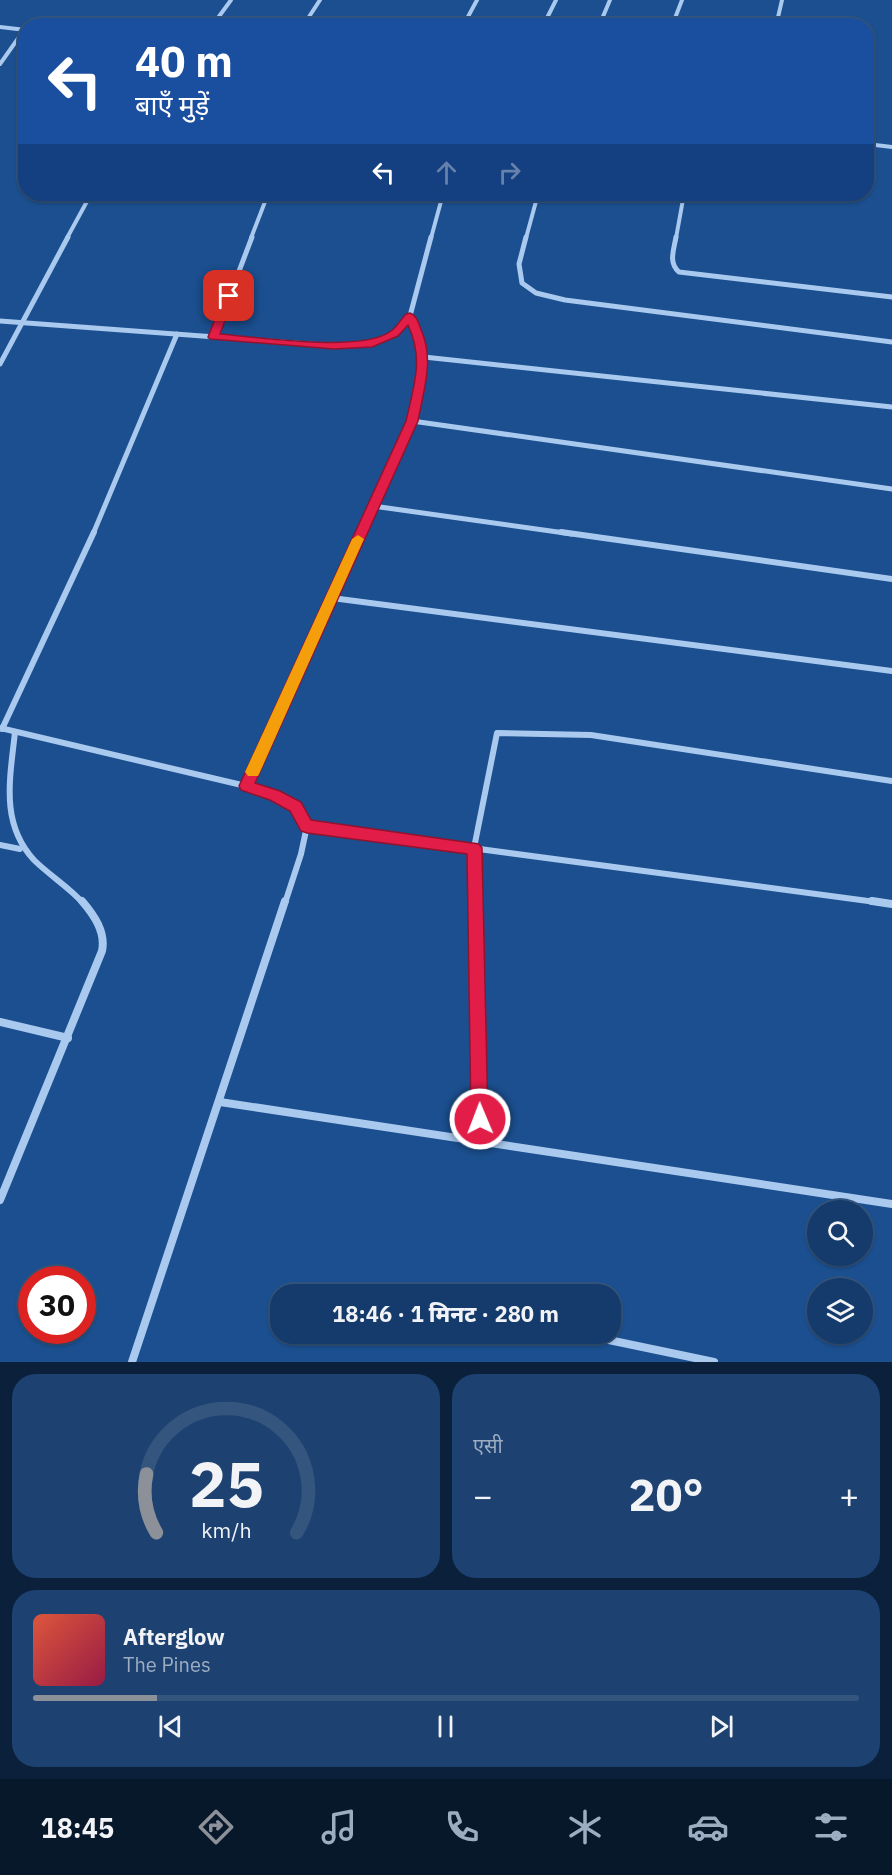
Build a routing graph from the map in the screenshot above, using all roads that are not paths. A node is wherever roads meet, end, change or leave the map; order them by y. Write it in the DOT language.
graph roads {
  1 [pos="231,0"];
  2 [pos="320,0"];
  3 [pos="477,0"];
  4 [pos="556,0"];
  5 [pos="610,0"];
  6 [pos="682,0"];
  7 [pos="782,0"];
  8 [pos="218,18"];
  9 [pos="308,18"];
  10 [pos="467,18"];
  11 [pos="547,18"];
  12 [pos="602,18"];
  13 [pos="675,18"];
  14 [pos="778,18"];
  15 [pos="0,27"];
  16 [pos="18,29"];
  17 [pos="18,40"];
  18 [pos="0,64"];
  19 [pos="874,145"];
  20 [pos="892,147"];
  21 [pos="86,201"];
  22 [pos="265,201"];
  23 [pos="441,201"];
  24 [pos="536,201"];
  25 [pos="683,201"];
  26 [pos="892,297"];
  27 [pos="410,316"];
  28 [pos="0,321"];
  29 [pos="22,323"];
  30 [pos="177,334"];
  31 [pos="214,337"];
  32 [pos="892,342"];
  33 [pos="424,357"];
  34 [pos="0,364"];
  35 [pos="892,407"];
  36 [pos="412,421"];
  37 [pos="892,489"];
  38 [pos="373,506"];
  39 [pos="892,579"];
  40 [pos="332,598"];
  41 [pos="892,671"];
  42 [pos="1,728"];
  43 [pos="15,732"];
  44 [pos="892,781"];
  45 [pos="246,786"];
  46 [pos="307,826"];
  47 [pos="0,845"];
  48 [pos="474,848"];
  49 [pos="20,849"];
  50 [pos="892,904"];
  51 [pos="0,1022"];
  52 [pos="68,1038"];
  53 [pos="220,1102"];
  54 [pos="480,1141"];
  55 [pos="0,1200"];
  56 [pos="892,1204"];
  57 [pos="621,1343"];
  58 [pos="132,1362"];
  59 [pos="714,1362"];
  1 -- 8 [label="street"];
  2 -- 9 [label="street"];
  3 -- 10 [label="street"];
  4 -- 11 [label="street"];
  5 -- 12 [label="street"];
  6 -- 13 [label="street"];
  7 -- 14 [label="street"];
  15 -- 16 [label="street"];
  17 -- 18 [label="street"];
  19 -- 20 [label="street"];
  21 -- 29 [label="street"];
  22 -- 31 [label="street"];
  23 -- 27 [label="street"];
  24 -- 32 [label="street"];
  25 -- 26 [label="street"];
  27 -- 31 [label="street"];
  27 -- 33 [label="street"];
  28 -- 29 [label="street"];
  29 -- 30 [label="street"];
  29 -- 34 [label="street"];
  30 -- 31 [label="street"];
  30 -- 42 [label="street"];
  33 -- 35 [label="street"];
  33 -- 36 [label="street"];
  36 -- 37 [label="street"];
  36 -- 38 [label="street"];
  38 -- 39 [label="street"];
  38 -- 40 [label="street"];
  40 -- 41 [label="street"];
  40 -- 45 [label="street"];
  42 -- 43 [label="street"];
  43 -- 45 [label="street"];
  43 -- 49 [label="street"];
  44 -- 48 [label="street"];
  45 -- 46 [label="street"];
  46 -- 48 [label="street"];
  46 -- 53 [label="street"];
  47 -- 49 [label="street"];
  48 -- 50 [label="street"];
  48 -- 54 [label="street"];
  49 -- 52 [label="street"];
  51 -- 52 [label="street"];
  52 -- 55 [label="street"];
  53 -- 54 [label="street"];
  53 -- 58 [label="street"];
  54 -- 56 [label="street"];
  57 -- 59 [label="street"];
}
